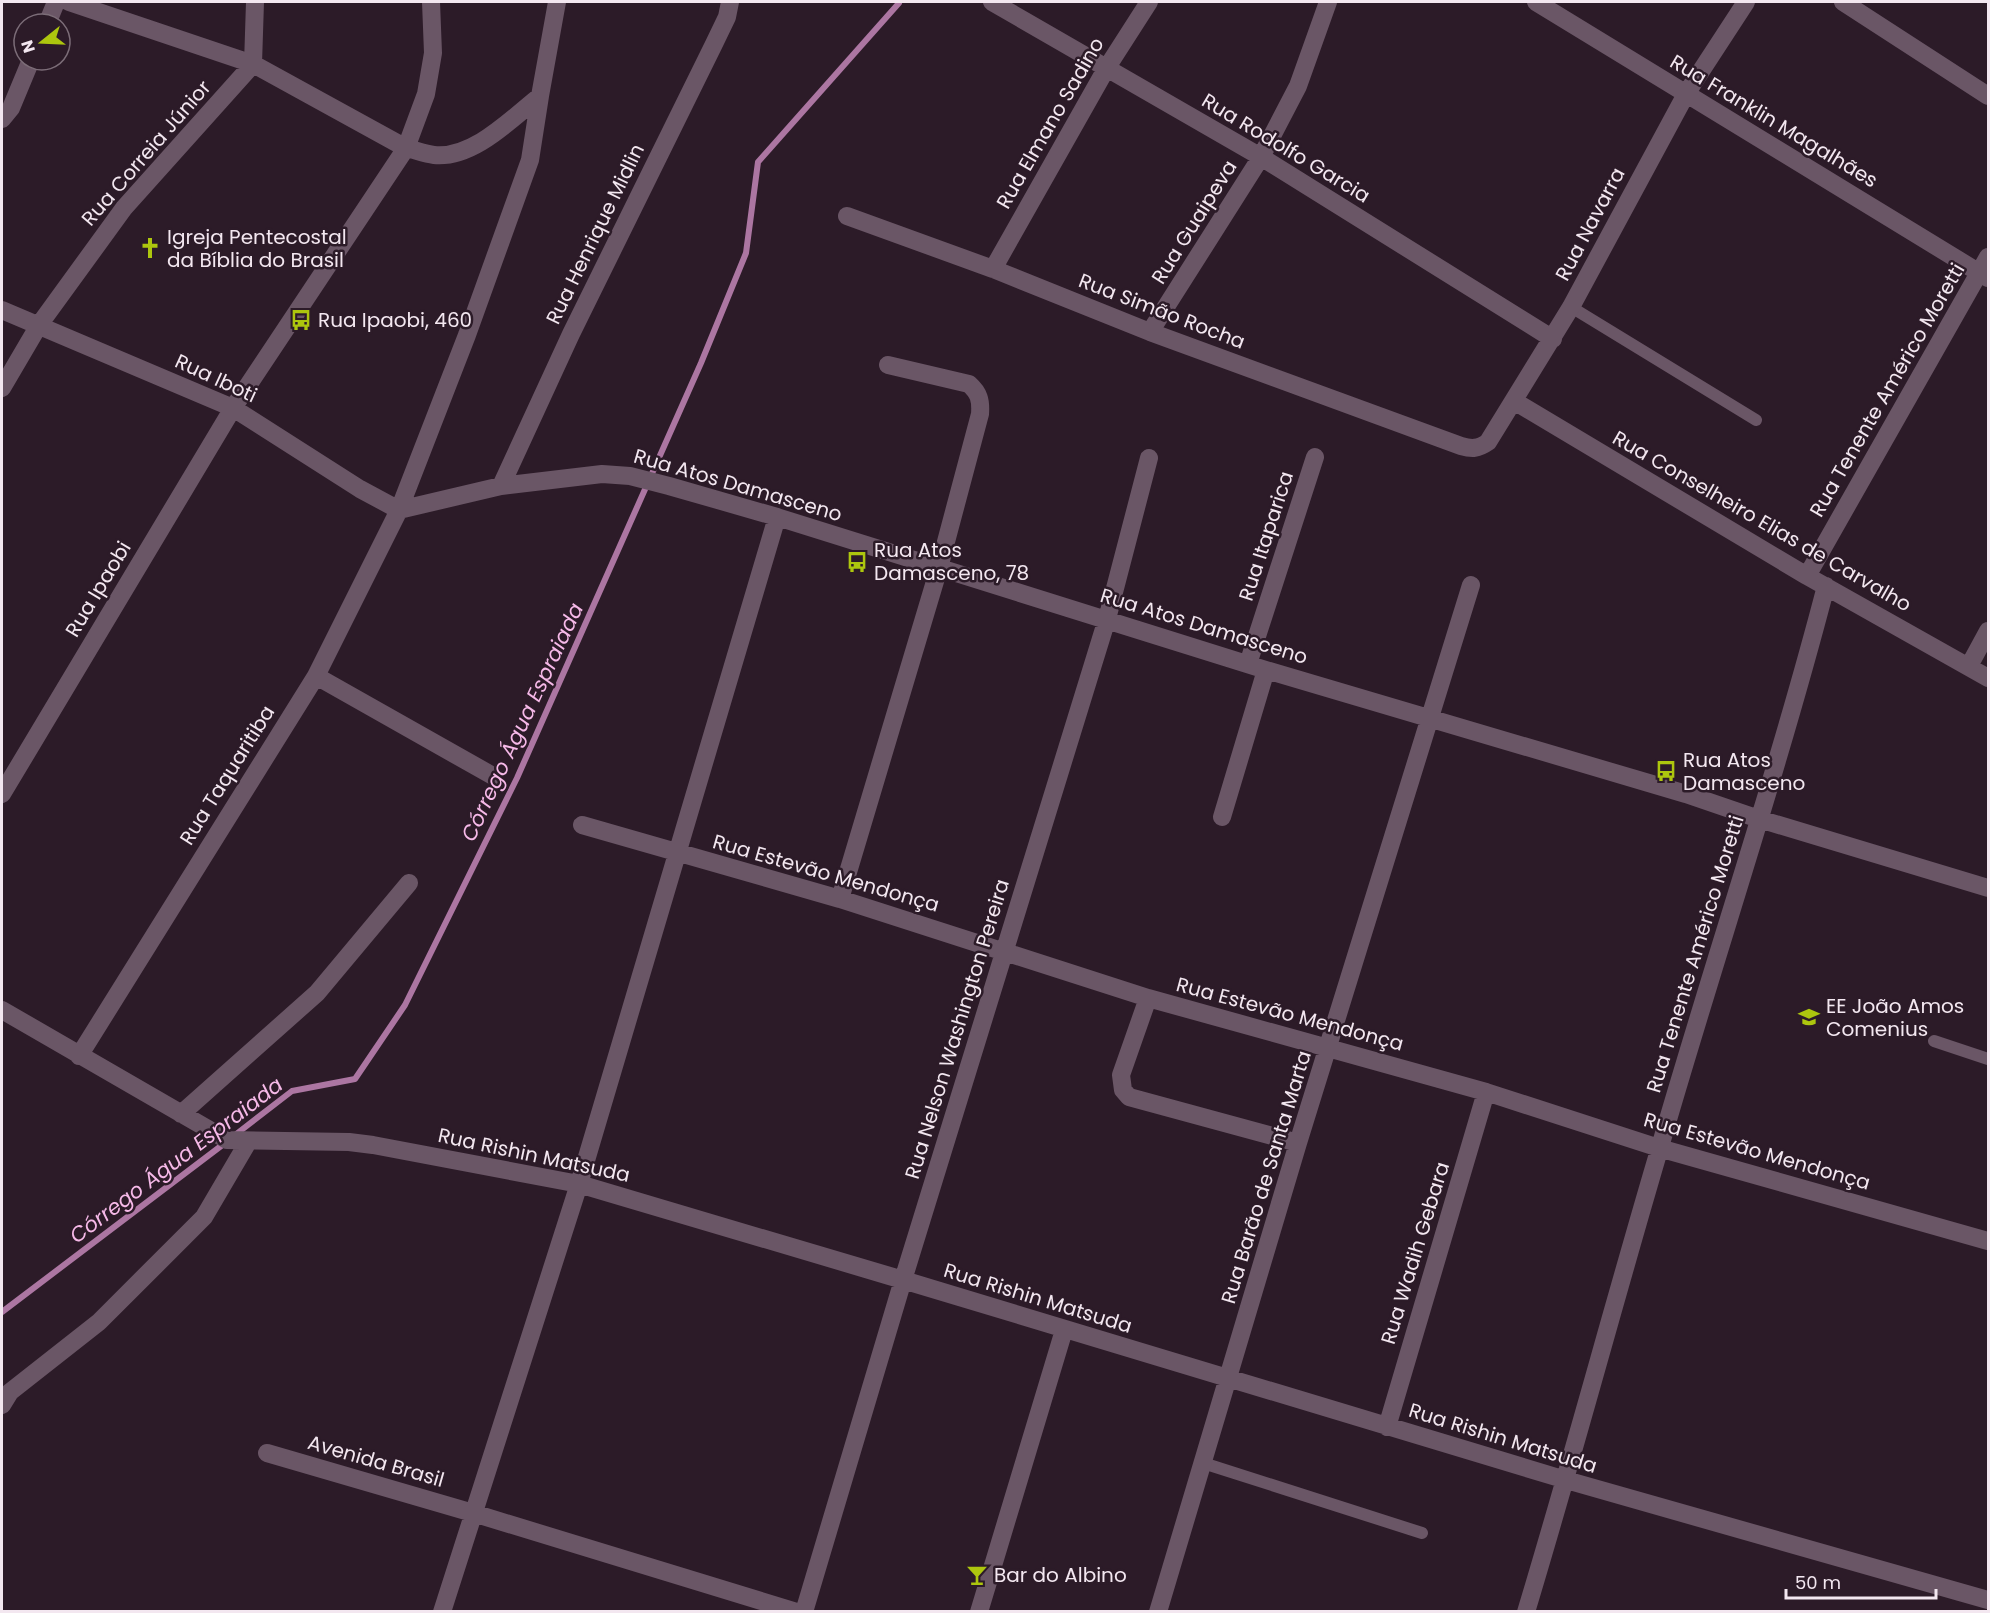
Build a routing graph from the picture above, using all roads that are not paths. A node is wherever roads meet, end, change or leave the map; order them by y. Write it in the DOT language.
graph roads {
  1 [pos="69,2"];
  2 [pos="255,2"];
  3 [pos="431,2"];
  4 [pos="557,2"];
  5 [pos="730,2"];
  6 [pos="992,2"];
  7 [pos="1149,2"];
  8 [pos="1328,2"];
  9 [pos="1536,2"];
  10 [pos="1746,2"];
  11 [pos="1843,2"];
  12 [pos="253,64"];
  13 [pos="1106,69"];
  14 [pos="25,72"];
  15 [pos="1686,94"];
  16 [pos="540,96"];
  17 [pos="1989,96"];
  18 [pos="5,110"];
  19 [pos="406,148"];
  20 [pos="1261,157"];
  21 [pos="847,216"];
  22 [pos="993,269"];
  23 [pos="1985,269"];
  24 [pos="1571,307"];
  25 [pos="2,310"];
  26 [pos="39,325"];
  27 [pos="1150,332"];
  28 [pos="1553,339"];
  29 [pos="888,365"];
  30 [pos="2,388"];
  31 [pos="1514,401"];
  32 [pos="234,408"];
  33 [pos="1756,420"];
  34 [pos="1461,446"];
  35 [pos="1315,457"];
  36 [pos="1149,458"];
  37 [pos="501,486"];
  38 [pos="399,510"];
  39 [pos="777,517"];
  40 [pos="939,568"];
  41 [pos="1807,576"];
  42 [pos="1471,585"];
  43 [pos="1826,586"];
  44 [pos="1107,619"];
  45 [pos="1989,631"];
  46 [pos="1248,664"];
  47 [pos="1969,666"];
  48 [pos="1266,670"];
  49 [pos="316,676"];
  50 [pos="1989,678"];
  51 [pos="1429,717"];
  52 [pos="493,776"];
  53 [pos="2,794"];
  54 [pos="1222,817"];
  55 [pos="1759,819"];
  56 [pos="582,825"];
  57 [pos="679,854"];
  58 [pos="409,883"];
  59 [pos="1989,888"];
  60 [pos="840,898"];
  61 [pos="1004,950"];
  62 [pos="1148,998"];
  63 [pos="2,1010"];
  64 [pos="1934,1041"];
  65 [pos="1329,1048"];
  66 [pos="79,1056"];
  67 [pos="1989,1059"];
  68 [pos="1486,1092"];
  69 [pos="181,1114"];
  70 [pos="248,1142"];
  71 [pos="1298,1143"];
  72 [pos="1659,1148"];
  73 [pos="579,1184"];
  74 [pos="1989,1241"];
  75 [pos="903,1280"];
  76 [pos="1064,1330"];
  77 [pos="1227,1378"];
  78 [pos="2,1405"];
  79 [pos="1387,1427"];
  80 [pos="267,1453"];
  81 [pos="1203,1464"];
  82 [pos="1566,1480"];
  83 [pos="473,1513"];
  84 [pos="1422,1533"];
  85 [pos="1988,1600"];
  86 [pos="442,1611"];
  87 [pos="797,1611"];
  88 [pos="804,1611"];
  89 [pos="979,1611"];
  90 [pos="1158,1611"];
  91 [pos="1526,1611"];
  92 [pos="1981,1611"];
  1 -- 12 [label="street"];
  2 -- 12 [label="street"];
  3 -- 19 [label="street, Rua Ipaobi"];
  4 -- 16 [label="street, Rua Taquaritiba"];
  5 -- 37 [label="street, Rua Henrique Midlin"];
  6 -- 13 [label="street, Rua Rodolfo Garcia"];
  7 -- 13 [label="street, Rua Elmano Sadino"];
  8 -- 20 [label="street, Rua Guaipeva"];
  9 -- 15 [label="street, Rua Franklin Magalhães"];
  10 -- 15 [label="street, Rua Navarra"];
  11 -- 17 [label="street"];
  12 -- 19 [label="street"];
  12 -- 26 [label="street, Rua Correia Júnior"];
  13 -- 20 [label="street, Rua Rodolfo Garcia"];
  13 -- 22 [label="street, Rua Elmano Sadino"];
  14 -- 18 [label="street"];
  15 -- 23 [label="street, Rua Franklin Magalhães"];
  15 -- 24 [label="street, Rua Navarra"];
  16 -- 19 [label="street"];
  16 -- 38 [label="street, Rua Taquaritiba"];
  19 -- 32 [label="street, Rua Ipaobi"];
  20 -- 27 [label="street, Rua Guaipeva"];
  20 -- 28 [label="street, Rua Rodolfo Garcia"];
  21 -- 22 [label="street, Rua Simão Rocha"];
  22 -- 27 [label="street, Rua Simão Rocha"];
  23 -- 41 [label="street, Rua Tenente Américo Moretti"];
  24 -- 28 [label="street, Rua Navarra"];
  24 -- 33 [label="lane"];
  25 -- 26 [label="street, Rua Iboti"];
  26 -- 30 [label="street, Rua Correia Júnior"];
  26 -- 32 [label="street, Rua Iboti"];
  27 -- 34 [label="street, Rua Simão Rocha"];
  28 -- 31 [label="street, Rua Navarra"];
  29 -- 40 [label="street"];
  31 -- 34 [label="street, Rua Navarra"];
  31 -- 41 [label="street, Rua Conselheiro Elias de Carvalho"];
  32 -- 38 [label="street, Rua Iboti"];
  32 -- 53 [label="street, Rua Ipaobi"];
  35 -- 46 [label="street, Rua Itaparica"];
  36 -- 44 [label="street, Rua Nelson Washington Pereira"];
  37 -- 38 [label="street, Rua Atos Damasceno"];
  37 -- 39 [label="street, Rua Atos Damasceno"];
  38 -- 49 [label="street, Rua Taquaritiba"];
  39 -- 40 [label="street, Rua Atos Damasceno"];
  39 -- 57 [label="street"];
  40 -- 44 [label="street, Rua Atos Damasceno"];
  40 -- 60 [label="street"];
  41 -- 43 [label="street, Rua Conselheiro Elias de Carvalho"];
  42 -- 51 [label="street, Rua Barão de Santa Marta"];
  43 -- 47 [label="street, Rua Conselheiro Elias de Carvalho"];
  43 -- 55 [label="street, Rua Tenente Américo Moretti"];
  44 -- 46 [label="street, Rua Atos Damasceno"];
  44 -- 61 [label="street, Rua Nelson Washington Pereira"];
  45 -- 47 [label="street"];
  46 -- 48 [label="street, Rua Atos Damasceno"];
  47 -- 50 [label="street, Rua Conselheiro Elias de Carvalho"];
  48 -- 51 [label="street, Rua Atos Damasceno"];
  48 -- 54 [label="street"];
  49 -- 52 [label="street"];
  49 -- 66 [label="street, Rua Taquaritiba"];
  51 -- 55 [label="street, Rua Atos Damasceno"];
  51 -- 65 [label="street, Rua Barão de Santa Marta"];
  55 -- 59 [label="street, Rua Atos Damasceno"];
  55 -- 72 [label="street, Rua Tenente Américo Moretti"];
  56 -- 57 [label="street, Rua Estevão Mendonça"];
  57 -- 60 [label="street, Rua Estevão Mendonça"];
  57 -- 73 [label="street"];
  58 -- 69 [label="street"];
  60 -- 61 [label="street, Rua Estevão Mendonça"];
  61 -- 62 [label="street, Rua Estevão Mendonça"];
  61 -- 75 [label="street, Rua Nelson Washington Pereira"];
  62 -- 65 [label="street, Rua Estevão Mendonça"];
  62 -- 71 [label="street"];
  63 -- 66 [label="street, Rua Rishin Matsuda"];
  64 -- 67 [label="lane"];
  65 -- 68 [label="street, Rua Estevão Mendonça"];
  65 -- 71 [label="street, Rua Barão de Santa Marta"];
  66 -- 69 [label="street, Rua Rishin Matsuda"];
  68 -- 72 [label="street, Rua Estevão Mendonça"];
  68 -- 79 [label="street, Rua Wadih Gebara"];
  69 -- 70 [label="street, Rua Rishin Matsuda"];
  70 -- 73 [label="street, Rua Rishin Matsuda"];
  70 -- 78 [label="street"];
  71 -- 77 [label="street, Rua Barão de Santa Marta"];
  72 -- 74 [label="street, Rua Estevão Mendonça"];
  72 -- 82 [label="street, Rua Tenente Américo Moretti"];
  73 -- 75 [label="street, Rua Rishin Matsuda"];
  73 -- 83 [label="street"];
  75 -- 76 [label="street, Rua Rishin Matsuda"];
  75 -- 88 [label="street, Rua Nelson Washington Pereira"];
  76 -- 77 [label="street, Rua Rishin Matsuda"];
  76 -- 89 [label="street"];
  77 -- 79 [label="street, Rua Rishin Matsuda"];
  77 -- 81 [label="street, Rua Barão de Santa Marta"];
  79 -- 82 [label="street, Rua Rishin Matsuda"];
  80 -- 83 [label="street, Avenida Brasil"];
  81 -- 84 [label="lane"];
  81 -- 90 [label="street, Rua Barão de Santa Marta"];
  82 -- 85 [label="street, Rua Rishin Matsuda"];
  82 -- 91 [label="street, Rua Tenente Américo Moretti"];
  83 -- 86 [label="street"];
  83 -- 87 [label="street, Avenida Brasil"];
  85 -- 92 [label="street"];
}
